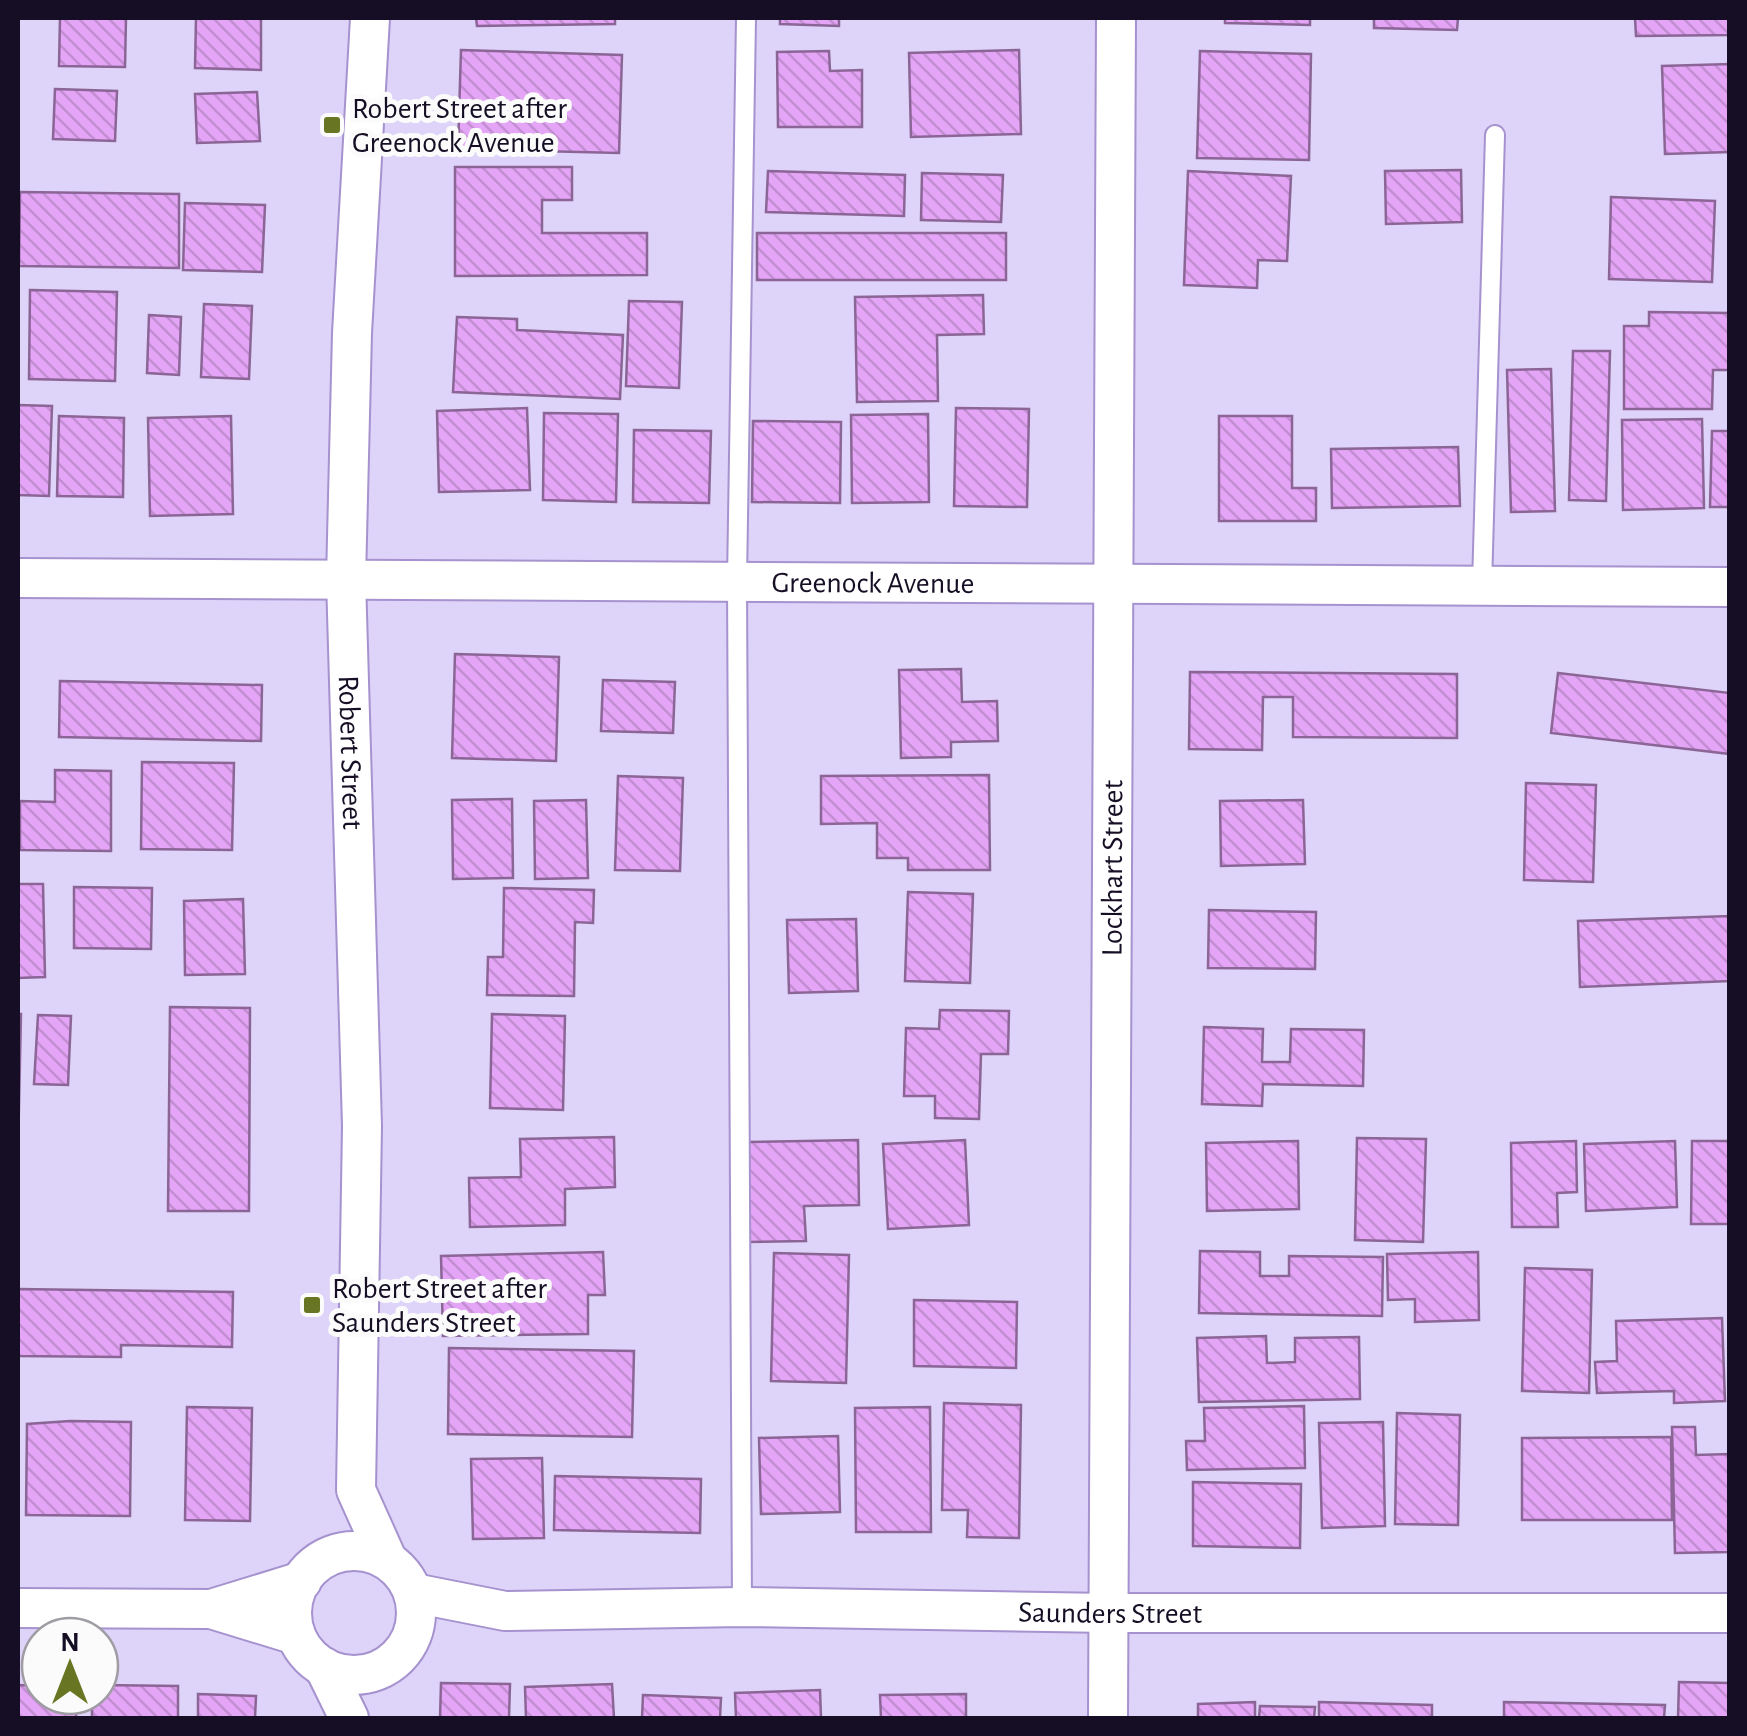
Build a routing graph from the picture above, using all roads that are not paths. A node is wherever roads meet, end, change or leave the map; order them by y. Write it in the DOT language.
graph roads {
  1 [pos="370,18"];
  2 [pos="746,18"];
  3 [pos="1116,18"];
  4 [pos="1495,135"];
  5 [pos="18,578"];
  6 [pos="346,579"];
  7 [pos="737,581"];
  8 [pos="1115,584"];
  9 [pos="1482,585"];
  10 [pos="1730,587"];
  11 [pos="356,1490"];
  12 [pos="387,1560"];
  13 [pos="312,1570"];
  14 [pos="414,1593"];
  15 [pos="742,1607"];
  16 [pos="18,1608"];
  17 [pos="211,1609"];
  18 [pos="506,1611"];
  19 [pos="1109,1613"];
  20 [pos="1724,1616"];
  21 [pos="296,1634"];
  22 [pos="412,1638"];
  23 [pos="324,1667"];
  24 [pos="381,1669"];
  25 [pos="349,1718"];
  26 [pos="365,1718"];
  27 [pos="1108,1718"];
  1 -- 6 [label="street, Robert Street"];
  2 -- 7 [label="lane"];
  3 -- 8 [label="street, Lockhart Street"];
  4 -- 9 [label="lane"];
  5 -- 6 [label="street, Greenock Avenue"];
  6 -- 7 [label="street, Greenock Avenue"];
  6 -- 11 [label="street, Robert Street"];
  7 -- 8 [label="street, Greenock Avenue"];
  7 -- 15 [label="lane"];
  8 -- 9 [label="street, Greenock Avenue"];
  8 -- 19 [label="street, Lockhart Street"];
  9 -- 10 [label="street, Greenock Avenue"];
  11 -- 12 [label="street, Robert Street"];
  11 -- 13 [label="street, Robert Street"];
  12 -- 13 [label="street"];
  12 -- 14 [label="street"];
  13 -- 17 [label="street"];
  13 -- 21 [label="street"];
  14 -- 18 [label="street, Saunders Street"];
  14 -- 22 [label="street"];
  15 -- 18 [label="street, Saunders Street"];
  15 -- 19 [label="street, Saunders Street"];
  16 -- 17 [label="street"];
  17 -- 21 [label="street"];
  18 -- 22 [label="street, Saunders Street"];
  19 -- 20 [label="street, Saunders Street"];
  19 -- 27 [label="street, Lockhart Street"];
  21 -- 23 [label="street"];
  22 -- 24 [label="street, Saunders Street"];
  23 -- 24 [label="street"];
  23 -- 25 [label="street"];
  24 -- 26 [label="street"];
}
